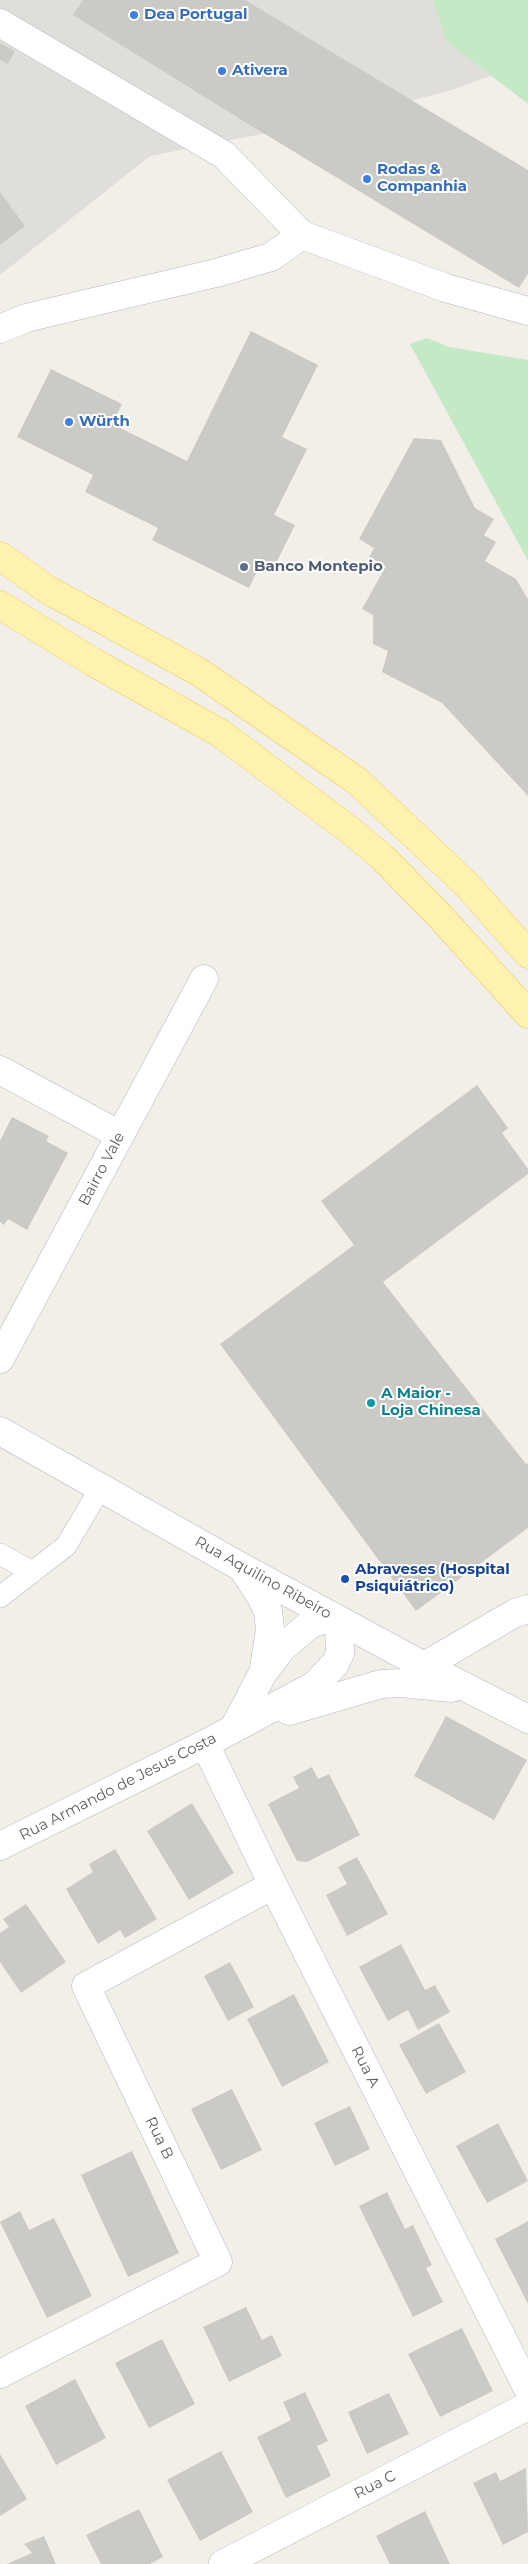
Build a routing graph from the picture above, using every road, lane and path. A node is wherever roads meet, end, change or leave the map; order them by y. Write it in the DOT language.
graph roads {
  1 [pos="0,23"];
  2 [pos="302,235"];
  3 [pos="528,312"];
  4 [pos="0,329"];
  5 [pos="0,556"];
  6 [pos="0,605"];
  7 [pos="528,954"];
  8 [pos="204,979"];
  9 [pos="528,1014"];
  10 [pos="0,1070"];
  11 [pos="120,1135"];
  12 [pos="0,1359"];
  13 [pos="0,1431"];
  14 [pos="101,1487"];
  15 [pos="0,1554"];
  16 [pos="243,1568"];
  17 [pos="32,1572"];
  18 [pos="0,1597"];
  19 [pos="528,1609"];
  20 [pos="332,1616"];
  21 [pos="424,1666"];
  22 [pos="263,1672"];
  23 [pos="471,1690"];
  24 [pos="528,1719"];
  25 [pos="235,1726"];
  26 [pos="205,1744"];
  27 [pos="0,1846"];
  28 [pos="273,1885"];
  29 [pos="0,2374"];
  30 [pos="528,2389"];
  31 [pos="528,2406"];
  32 [pos="223,2564"];
  1 -- 2 [label="street"];
  2 -- 3 [label="street"];
  2 -- 4 [label="street"];
  5 -- 7 [label="main road"];
  6 -- 9 [label="main road"];
  8 -- 11 [label="street, Bairro Vale"];
  10 -- 11 [label="street"];
  11 -- 12 [label="street, Bairro Vale"];
  13 -- 14 [label="street, Rua Aquilino Ribeiro"];
  14 -- 16 [label="street, Rua Aquilino Ribeiro"];
  14 -- 17 [label="lane"];
  15 -- 17 [label="lane"];
  16 -- 20 [label="street, Rua Aquilino Ribeiro"];
  16 -- 22 [label="street"];
  17 -- 18 [label="lane"];
  19 -- 21 [label="street"];
  20 -- 21 [label="street, Rua Aquilino Ribeiro"];
  20 -- 22 [label="street"];
  20 -- 25 [label="street"];
  21 -- 23 [label="street, Rua Aquilino Ribeiro"];
  22 -- 25 [label="street"];
  23 -- 24 [label="street, Rua Aquilino Ribeiro"];
  23 -- 25 [label="street"];
  25 -- 26 [label="street, Rua Armando de Jesus Costa"];
  26 -- 27 [label="street, Rua Armando de Jesus Costa"];
  26 -- 28 [label="street, Rua A"];
  28 -- 29 [label="street, Rua B"];
  28 -- 30 [label="street, Rua A"];
  31 -- 32 [label="street, Rua C"];
}
